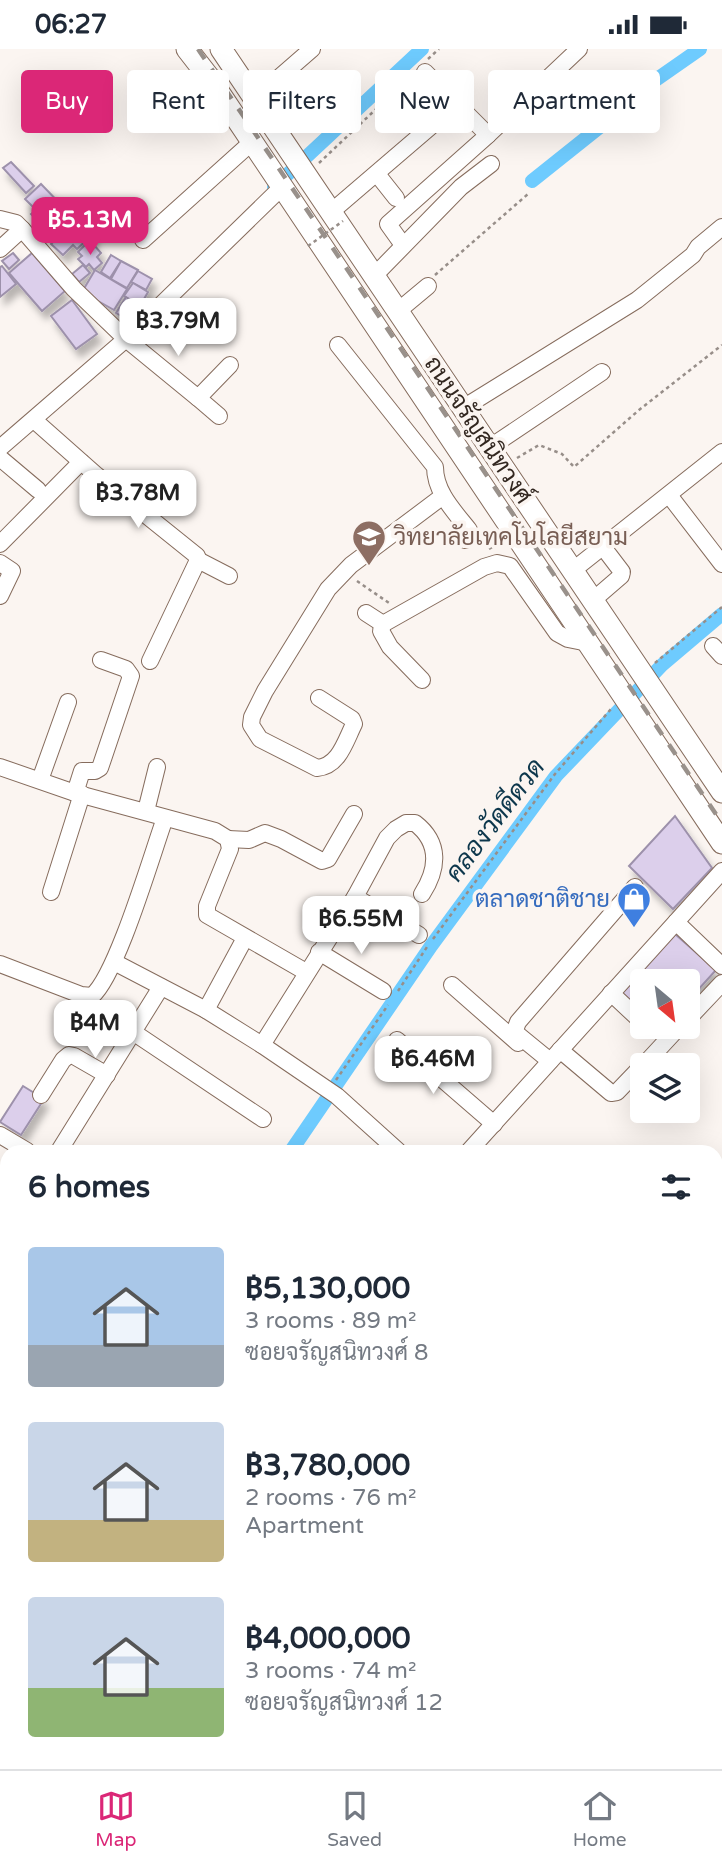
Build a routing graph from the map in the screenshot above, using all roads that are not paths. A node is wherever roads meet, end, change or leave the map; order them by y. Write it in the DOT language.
graph roads {
  1 [pos="187,49"];
  2 [pos="221,49"];
  3 [pos="312,49"];
  4 [pos="579,49"];
  5 [pos="288,70"];
  6 [pos="243,80"];
  7 [pos="474,121"];
  8 [pos="278,133"];
  9 [pos="424,133"];
  10 [pos="488,135"];
  11 [pos="252,142"];
  12 [pos="491,164"];
  13 [pos="377,174"];
  14 [pos="280,183"];
  15 [pos="396,198"];
  16 [pos="337,216"];
  17 [pos="0,219"];
  18 [pos="722,227"];
  19 [pos="22,229"];
  20 [pos="143,240"];
  21 [pos="403,245"];
  22 [pos="0,249"];
  23 [pos="374,276"];
  24 [pos="428,286"];
  25 [pos="398,311"];
  26 [pos="411,331"];
  27 [pos="126,339"];
  28 [pos="338,345"];
  29 [pos="389,347"];
  30 [pos="230,365"];
  31 [pos="602,372"];
  32 [pos="198,398"];
  33 [pos="463,408"];
  34 [pos="219,416"];
  35 [pos="34,419"];
  36 [pos="0,448"];
  37 [pos="489,448"];
  38 [pos="722,452"];
  39 [pos="462,454"];
  40 [pos="0,458"];
  41 [pos="81,461"];
  42 [pos="435,467"];
  43 [pos="37,490"];
  44 [pos="670,495"];
  45 [pos="443,496"];
  46 [pos="465,540"];
  47 [pos="0,544"];
  48 [pos="603,547"];
  49 [pos="198,560"];
  50 [pos="0,563"];
  51 [pos="722,564"];
  52 [pos="572,571"];
  53 [pos="229,576"];
  54 [pos="0,596"];
  55 [pos="592,601"];
  56 [pos="366,613"];
  57 [pos="383,624"];
  58 [pos="588,643"];
  59 [pos="101,660"];
  60 [pos="150,661"];
  61 [pos="422,680"];
  62 [pos="319,698"];
  63 [pos="68,702"];
  64 [pos="0,767"];
  65 [pos="157,767"];
  66 [pos="718,778"];
  67 [pos="40,780"];
  68 [pos="78,793"];
  69 [pos="146,811"];
  70 [pos="354,814"];
  71 [pos="165,818"];
  72 [pos="228,839"];
  73 [pos="722,843"];
  74 [pos="722,871"];
  75 [pos="635,887"];
  76 [pos="51,892"];
  77 [pos="422,894"];
  78 [pos="355,897"];
  79 [pos="676,922"];
  80 [pos="419,935"];
  81 [pos="245,938"];
  82 [pos="319,952"];
  83 [pos="114,962"];
  84 [pos="0,964"];
  85 [pos="722,966"];
  86 [pos="306,972"];
  87 [pos="722,983"];
  88 [pos="452,985"];
  89 [pos="161,986"];
  90 [pos="383,991"];
  91 [pos="611,993"];
  92 [pos="700,1006"];
  93 [pos="206,1010"];
  94 [pos="630,1011"];
  95 [pos="134,1032"];
  96 [pos="660,1039"];
  97 [pos="668,1039"];
  98 [pos="397,1041"];
  99 [pos="664,1043"];
  100 [pos="262,1045"];
  101 [pos="654,1053"];
  102 [pos="552,1059"];
  103 [pos="107,1075"];
  104 [pos="630,1078"];
  105 [pos="41,1094"];
  106 [pos="263,1119"];
  107 [pos="494,1124"];
  108 [pos="0,1135"];
  109 [pos="17,1145"];
  110 [pos="63,1145"];
  111 [pos="391,1145"];
  112 [pos="475,1145"];
  1 -- 11 [label="main road, ถนนจรัญสนิทวงศ์"];
  2 -- 6 [label="main road, ถนนจรัญสนิทวงศ์"];
  3 -- 5 [label="street"];
  4 -- 10 [label="street"];
  7 -- 10 [label="street"];
  8 -- 16 [label="main road, ถนนจรัญสนิทวงศ์"];
  9 -- 13 [label="street"];
  10 -- 21 [label="street"];
  11 -- 14 [label="main road, ถนนจรัญสนิทวงศ์"];
  11 -- 20 [label="street"];
  12 -- 21 [label="street"];
  13 -- 15 [label="street"];
  13 -- 16 [label="street"];
  14 -- 27 [label="street"];
  14 -- 29 [label="main road, ถนนจรัญสนิทวงศ์"];
  16 -- 23 [label="main road, ถนนจรัญสนิทวงศ์"];
  17 -- 19 [label="street"];
  18 -- 33 [label="street"];
  19 -- 22 [label="street"];
  19 -- 27 [label="street"];
  21 -- 23 [label="street"];
  23 -- 25 [label="main road, ถนนจรัญสนิทวงศ์"];
  24 -- 25 [label="street"];
  25 -- 26 [label="main road, ถนนจรัญสนิทวงศ์"];
  26 -- 29 [label="main road"];
  26 -- 33 [label="main road, ถนนจรัญสนิทวงศ์"];
  27 -- 32 [label="street"];
  27 -- 35 [label="street"];
  28 -- 42 [label="street"];
  29 -- 39 [label="main road, ถนนจรัญสนิทวงศ์"];
  30 -- 32 [label="street"];
  31 -- 37 [label="street"];
  32 -- 34 [label="street"];
  33 -- 37 [label="main road, ถนนจรัญสนิทวงศ์"];
  35 -- 36 [label="street"];
  35 -- 41 [label="street"];
  37 -- 52 [label="main road, ถนนจรัญสนิทวงศ์"];
  38 -- 44 [label="street"];
  39 -- 42 [label="street"];
  39 -- 58 [label="main road, ถนนจรัญสนิทวงศ์"];
  40 -- 43 [label="street"];
  41 -- 47 [label="street"];
  41 -- 49 [label="street"];
  42 -- 45 [label="street"];
  44 -- 48 [label="street"];
  44 -- 51 [label="street"];
  45 -- 46 [label="street"];
  45 -- 62 [label="street"];
  48 -- 52 [label="street"];
  48 -- 55 [label="street"];
  49 -- 53 [label="street"];
  49 -- 60 [label="street"];
  50 -- 54 [label="street"];
  52 -- 55 [label="main road, ถนนจรัญสนิทวงศ์"];
  55 -- 66 [label="main road, ถนนจรัญสนิทวงศ์"];
  56 -- 57 [label="street"];
  57 -- 58 [label="street"];
  57 -- 61 [label="street"];
  58 -- 73 [label="main road, ถนนจรัญสนิทวงศ์"];
  59 -- 68 [label="street"];
  63 -- 67 [label="street"];
  64 -- 67 [label="street"];
  65 -- 69 [label="street"];
  67 -- 68 [label="street"];
  68 -- 69 [label="street"];
  68 -- 76 [label="street"];
  69 -- 71 [label="street"];
  70 -- 72 [label="street"];
  71 -- 72 [label="street"];
  71 -- 83 [label="street"];
  72 -- 81 [label="street"];
  74 -- 79 [label="street"];
  75 -- 102 [label="street"];
  77 -- 78 [label="street"];
  78 -- 80 [label="street"];
  78 -- 82 [label="street"];
  79 -- 85 [label="street"];
  79 -- 91 [label="street"];
  81 -- 86 [label="street"];
  81 -- 93 [label="street"];
  82 -- 86 [label="street"];
  82 -- 90 [label="street"];
  83 -- 84 [label="street"];
  83 -- 89 [label="street"];
  86 -- 100 [label="street"];
  87 -- 92 [label="street"];
  88 -- 102 [label="street"];
  89 -- 93 [label="street"];
  89 -- 95 [label="street"];
  91 -- 94 [label="street"];
  91 -- 102 [label="street"];
  93 -- 100 [label="street"];
  95 -- 103 [label="street"];
  95 -- 106 [label="street"];
  96 -- 99 [label="street"];
  97 -- 99 [label="street"];
  98 -- 107 [label="street"];
  99 -- 101 [label="street"];
  100 -- 111 [label="street"];
  102 -- 104 [label="street"];
  102 -- 107 [label="street"];
  103 -- 105 [label="street"];
  103 -- 110 [label="street"];
  107 -- 112 [label="street"];
  108 -- 109 [label="street"];
}
